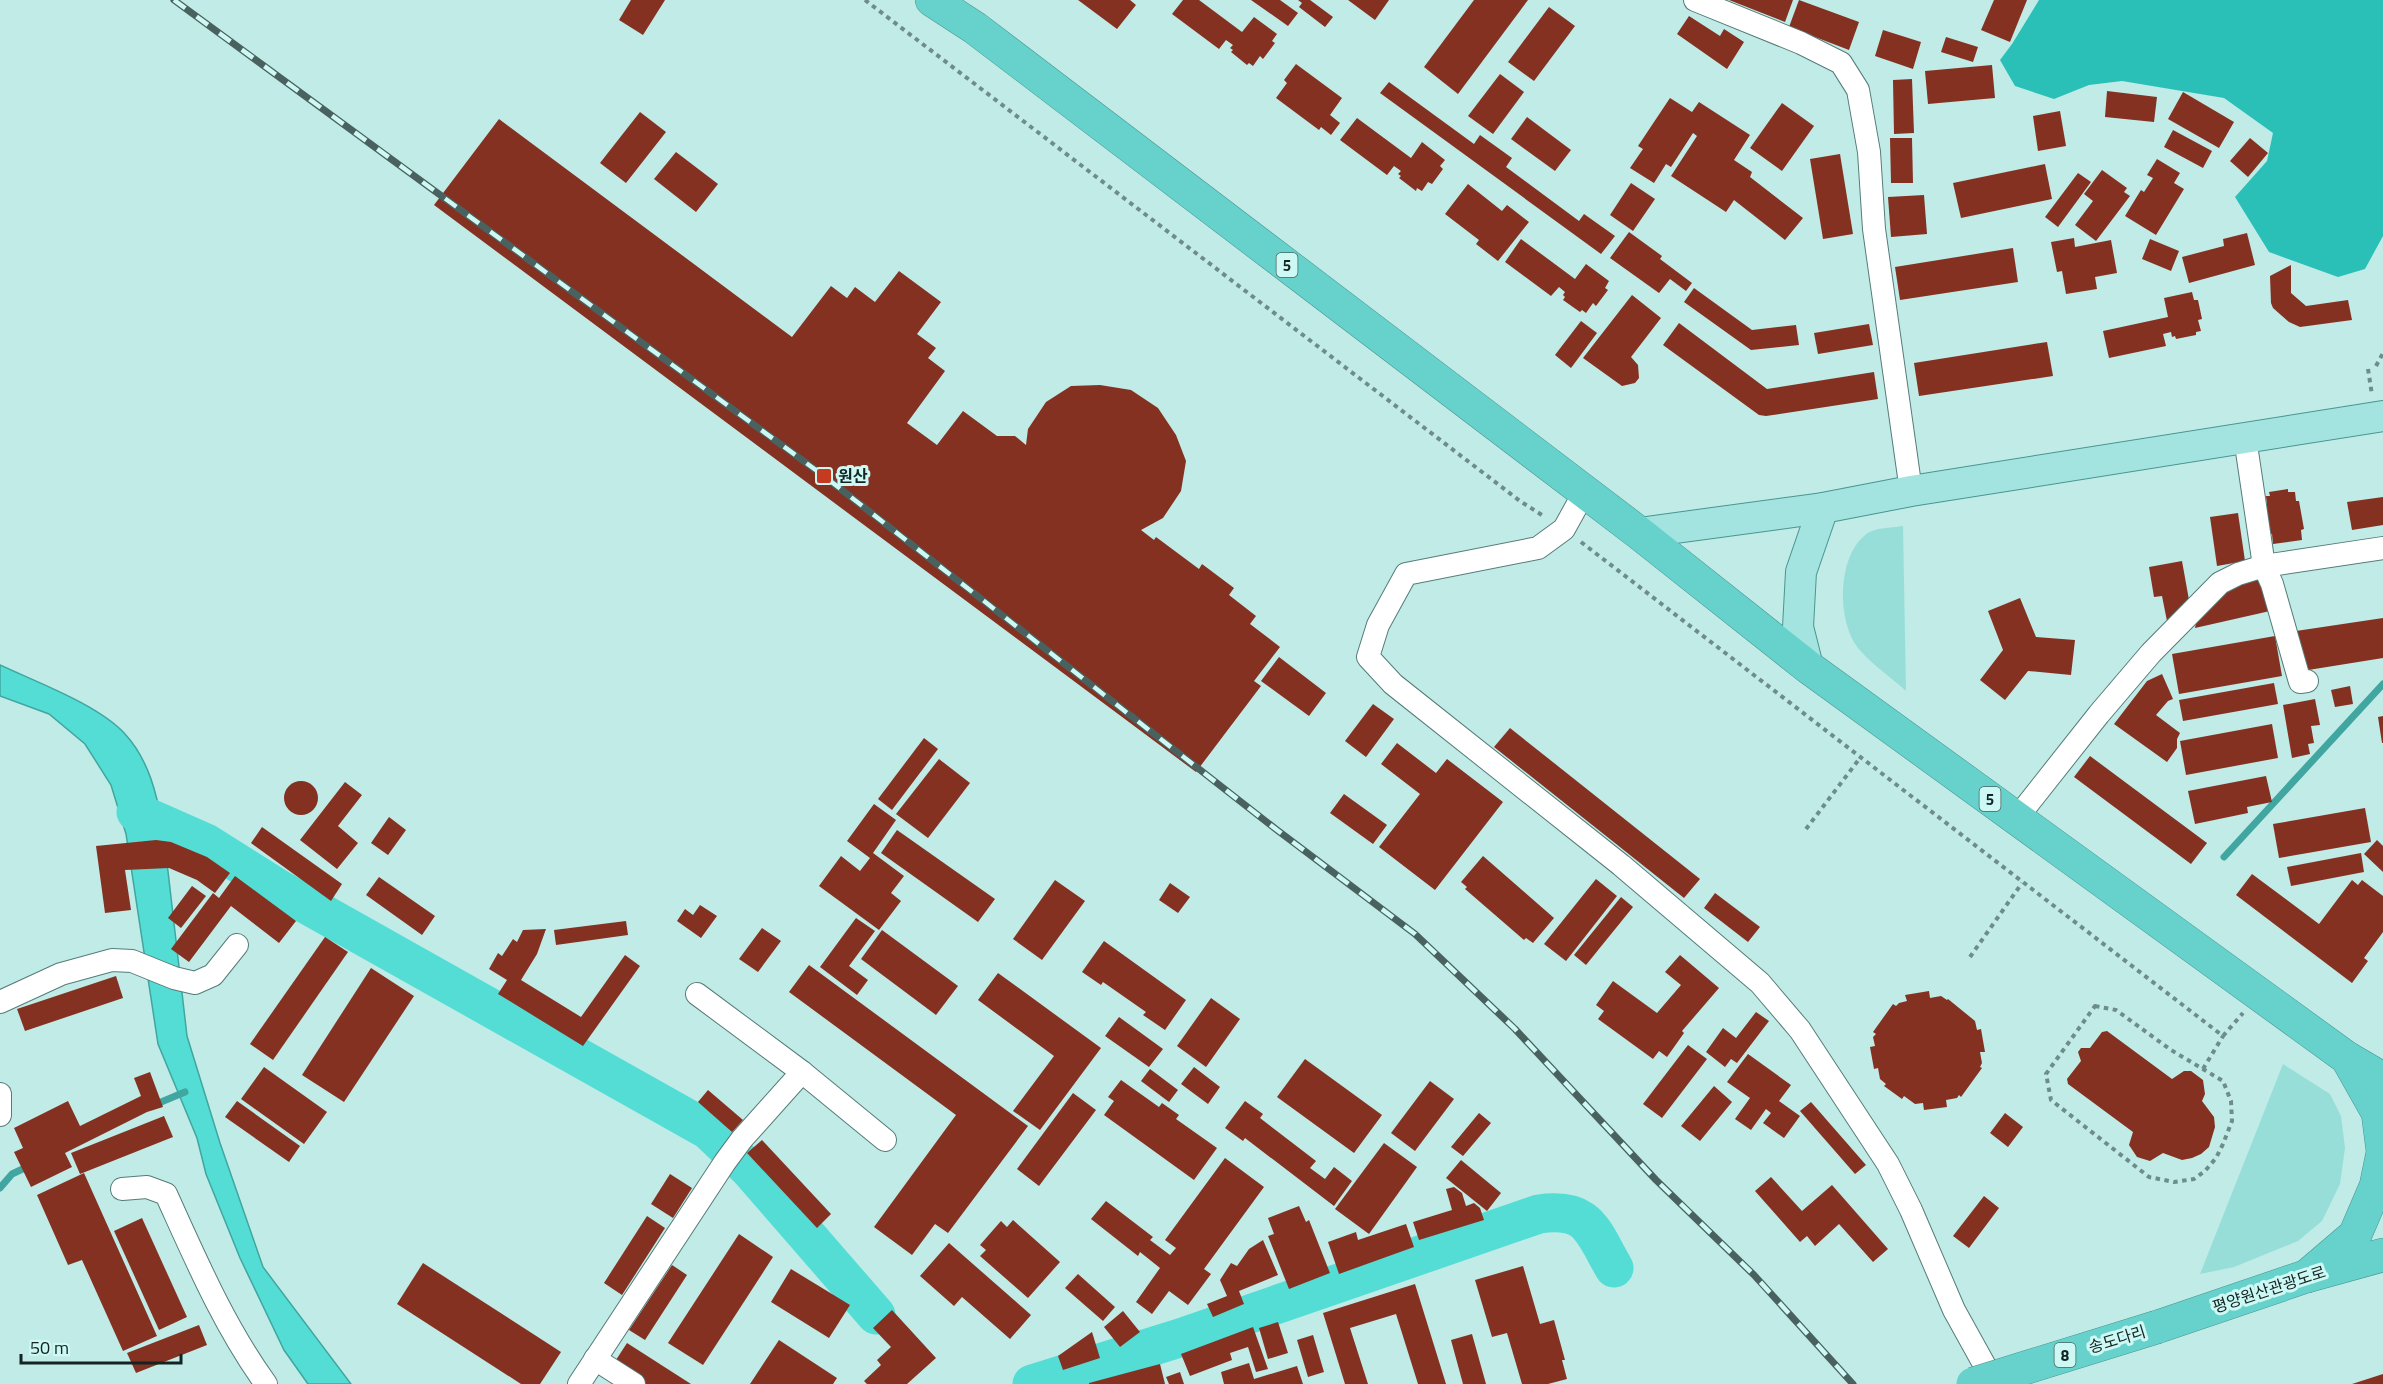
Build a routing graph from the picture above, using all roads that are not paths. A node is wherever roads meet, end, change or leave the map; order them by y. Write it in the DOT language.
graph roads {
  1 [pos="932,0"];
  2 [pos="1695,0"];
  3 [pos="2383,416"];
  4 [pos="2245,438"];
  5 [pos="1585,491"];
  6 [pos="1911,491"];
  7 [pos="1823,508"];
  8 [pos="1639,533"];
  9 [pos="2383,548"];
  10 [pos="2264,566"];
  11 [pos="1808,667"];
  12 [pos="2307,681"];
  13 [pos="2016,819"];
  14 [pos="237,945"];
  15 [pos="697,994"];
  16 [pos="4,1000"];
  17 [pos="2347,1058"];
  18 [pos="802,1072"];
  19 [pos="2383,1079"];
  20 [pos="0,1094"];
  21 [pos="0,1115"];
  22 [pos="885,1140"];
  23 [pos="122,1189"];
  24 [pos="2383,1255"];
  25 [pos="2307,1276"];
  26 [pos="2157,1327"];
  27 [pos="595,1359"];
  28 [pos="266,1384"];
  29 [pos="579,1384"];
  30 [pos="634,1384"];
  31 [pos="1973,1384"];
  32 [pos="1995,1384"];
  1 -- 5 [label="highway, 5"];
  2 -- 6 [label="street"];
  3 -- 4 [label="main road"];
  4 -- 6 [label="main road"];
  4 -- 10 [label="street"];
  5 -- 8 [label="highway, 5"];
  5 -- 32 [label="street"];
  6 -- 7 [label="main road"];
  7 -- 8 [label="main road"];
  7 -- 11 [label="main road"];
  8 -- 11 [label="highway, 5"];
  9 -- 10 [label="street"];
  10 -- 12 [label="street"];
  10 -- 13 [label="street"];
  11 -- 13 [label="highway, 5"];
  13 -- 17 [label="highway, 5"];
  14 -- 16 [label="street"];
  15 -- 18 [label="street"];
  17 -- 19 [label="highway"];
  17 -- 25 [label="highway, 8"];
  18 -- 22 [label="street"];
  18 -- 27 [label="street"];
  20 -- 21 [label="street"];
  23 -- 28 [label="street"];
  24 -- 25 [label="highway, 평양원산관광도로 / 8"];
  25 -- 26 [label="highway, 평양원산관광도로 / 8"];
  26 -- 31 [label="highway, 송도다리 / 8, bridge"];
  27 -- 29 [label="street"];
  27 -- 30 [label="street"];
}
